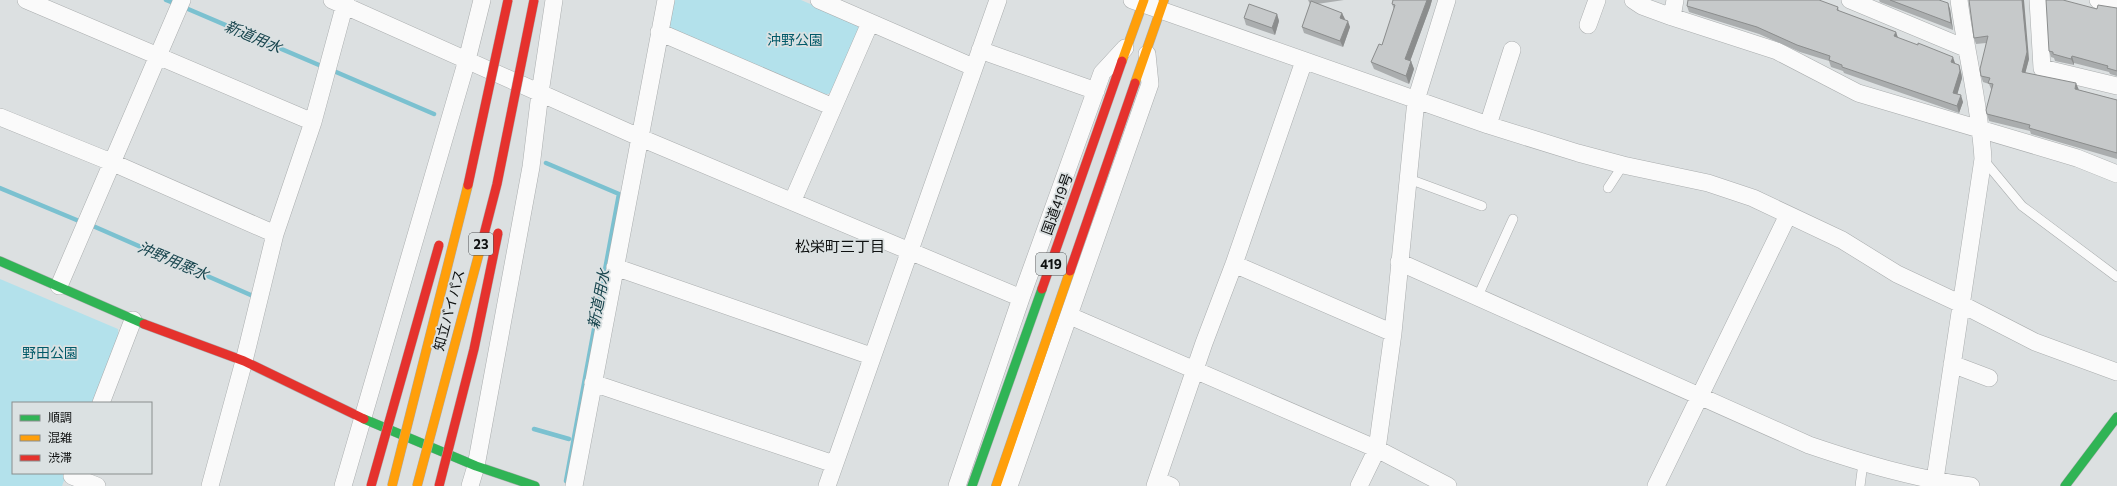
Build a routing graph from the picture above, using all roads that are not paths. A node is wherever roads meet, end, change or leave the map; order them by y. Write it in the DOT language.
graph roads {
  1 [pos="26,0"];
  2 [pos="182,0"];
  3 [pos="482,0"];
  4 [pos="508,0"];
  5 [pos="534,0"];
  6 [pos="554,0"];
  7 [pos="666,0"];
  8 [pos="819,0"];
  9 [pos="998,0"];
  10 [pos="1446,0"];
  11 [pos="1597,0"];
  12 [pos="1633,0"];
  13 [pos="1675,0"];
  14 [pos="1850,0"];
  15 [pos="1959,0"];
  16 [pos="2038,0"];
  17 [pos="2098,0"];
  18 [pos="1140,1"];
  19 [pos="341,2"];
  20 [pos="1162,5"];
  21 [pos="2117,5"];
  22 [pos="1672,17"];
  23 [pos="870,23"];
  24 [pos="1588,25"];
  25 [pos="660,32"];
  26 [pos="1130,42"];
  27 [pos="1965,48"];
  28 [pos="980,50"];
  29 [pos="1147,50"];
  30 [pos="1512,50"];
  31 [pos="159,56"];
  32 [pos="467,60"];
  33 [pos="1304,61"];
  34 [pos="973,67"];
  35 [pos="2117,86"];
  36 [pos="1096,91"];
  37 [pos="540,94"];
  38 [pos="1416,100"];
  39 [pos="833,107"];
  40 [pos="0,117"];
  41 [pos="313,122"];
  42 [pos="1488,125"];
  43 [pos="1981,128"];
  44 [pos="641,138"];
  45 [pos="1983,159"];
  46 [pos="111,162"];
  47 [pos="1623,165"];
  48 [pos="2117,174"];
  49 [pos="470,178"];
  50 [pos="1409,179"];
  51 [pos="497,184"];
  52 [pos="1608,188"];
  53 [pos="793,200"];
  54 [pos="1482,206"];
  55 [pos="451,211"];
  56 [pos="1788,215"];
  57 [pos="1513,219"];
  58 [pos="442,233"];
  59 [pos="275,234"];
  60 [pos="910,251"];
  61 [pos="0,261"];
  62 [pos="1399,262"];
  63 [pos="1234,264"];
  64 [pos="615,267"];
  65 [pos="2117,277"];
  66 [pos="59,286"];
  67 [pos="1478,296"];
  68 [pos="1021,298"];
  69 [pos="1961,304"];
  70 [pos="1070,316"];
  71 [pos="133,320"];
  72 [pos="1393,333"];
  73 [pos="871,356"];
  74 [pos="244,361"];
  75 [pos="1952,364"];
  76 [pos="1195,370"];
  77 [pos="2117,372"];
  78 [pos="1989,378"];
  79 [pos="593,383"];
  80 [pos="1701,396"];
  81 [pos="100,402"];
  82 [pos="2117,417"];
  83 [pos="362,418"];
  84 [pos="1377,449"];
  85 [pos="1862,463"];
  86 [pos="834,464"];
  87 [pos="476,466"];
  88 [pos="71,478"];
  89 [pos="1161,484"];
  90 [pos="1934,484"];
  91 [pos="97,486"];
  92 [pos="210,486"];
  93 [pos="343,486"];
  94 [pos="371,486"];
  95 [pos="392,486"];
  96 [pos="417,486"];
  97 [pos="439,486"];
  98 [pos="470,486"];
  99 [pos="535,486"];
  100 [pos="574,486"];
  101 [pos="826,486"];
  102 [pos="957,486"];
  103 [pos="972,486"];
  104 [pos="996,486"];
  105 [pos="1009,486"];
  106 [pos="1359,486"];
  107 [pos="1448,486"];
  108 [pos="1656,486"];
  109 [pos="1860,486"];
  110 [pos="1971,486"];
  111 [pos="2064,486"];
  1 -- 31 [label="street"];
  2 -- 31 [label="street"];
  3 -- 32 [label="street"];
  4 -- 49 [label="main road, 知立バイパス / 23, bridge"];
  5 -- 51 [label="main road, 知立バイパス / 23, bridge"];
  6 -- 37 [label="street"];
  7 -- 25 [label="street"];
  8 -- 23 [label="street"];
  9 -- 28 [label="street"];
  10 -- 38 [label="street"];
  11 -- 24 [label="street"];
  12 -- 22 [label="street"];
  13 -- 22 [label="street"];
  14 -- 27 [label="street"];
  15 -- 27 [label="street"];
  16 -- 35 [label="street"];
  17 -- 21 [label="street"];
  18 -- 20 [label="street"];
  18 -- 26 [label="main road, 国道419号 / 419"];
  19 -- 32 [label="street"];
  19 -- 41 [label="street"];
  20 -- 29 [label="main road, 419"];
  20 -- 33 [label="street"];
  22 -- 43 [label="street"];
  23 -- 34 [label="street"];
  23 -- 39 [label="street"];
  25 -- 39 [label="street"];
  25 -- 44 [label="street"];
  26 -- 36 [label="street"];
  26 -- 103 [label="main road, 国道419号 / 419"];
  27 -- 43 [label="street"];
  28 -- 34 [label="street"];
  28 -- 36 [label="street"];
  29 -- 70 [label="street"];
  29 -- 104 [label="main road, 419"];
  30 -- 42 [label="street"];
  31 -- 41 [label="street"];
  31 -- 46 [label="street"];
  32 -- 37 [label="street"];
  32 -- 83 [label="street"];
  33 -- 38 [label="street"];
  33 -- 63 [label="street"];
  34 -- 60 [label="street"];
  36 -- 68 [label="street"];
  37 -- 44 [label="street"];
  37 -- 87 [label="street"];
  38 -- 42 [label="street"];
  38 -- 50 [label="street"];
  39 -- 53 [label="street"];
  40 -- 46 [label="street"];
  41 -- 59 [label="street"];
  42 -- 47 [label="street"];
  43 -- 45 [label="street"];
  43 -- 48 [label="street"];
  44 -- 53 [label="street"];
  44 -- 64 [label="street"];
  45 -- 65 [label="lane"];
  45 -- 69 [label="street"];
  46 -- 59 [label="street"];
  46 -- 66 [label="street"];
  47 -- 52 [label="lane"];
  47 -- 56 [label="street"];
  49 -- 55 [label="main road, bridge"];
  49 -- 95 [label="main road, 知立バイパス / 23, bridge"];
  50 -- 54 [label="lane"];
  50 -- 62 [label="street"];
  51 -- 96 [label="main road, 知立バイパス / 23, bridge"];
  51 -- 97 [label="main road, bridge"];
  53 -- 60 [label="street"];
  56 -- 69 [label="street"];
  56 -- 80 [label="street"];
  57 -- 67 [label="lane"];
  58 -- 94 [label="main road, bridge"];
  59 -- 74 [label="street"];
  60 -- 68 [label="street"];
  60 -- 73 [label="street"];
  61 -- 66 [label="main road"];
  62 -- 67 [label="street"];
  62 -- 72 [label="street"];
  63 -- 72 [label="street"];
  63 -- 76 [label="street"];
  64 -- 73 [label="street"];
  64 -- 79 [label="street"];
  66 -- 71 [label="main road"];
  67 -- 80 [label="street"];
  68 -- 102 [label="street"];
  69 -- 75 [label="street"];
  69 -- 77 [label="street"];
  70 -- 76 [label="street"];
  70 -- 105 [label="street"];
  71 -- 74 [label="main road"];
  71 -- 81 [label="street"];
  72 -- 84 [label="street"];
  73 -- 86 [label="street"];
  74 -- 83 [label="main road"];
  74 -- 92 [label="street"];
  75 -- 78 [label="street"];
  75 -- 90 [label="street"];
  76 -- 84 [label="street"];
  76 -- 89 [label="street"];
  79 -- 86 [label="street"];
  79 -- 100 [label="street"];
  80 -- 85 [label="street"];
  80 -- 108 [label="street"];
  82 -- 111 [label="main road"];
  83 -- 87 [label="main road"];
  83 -- 93 [label="street"];
  84 -- 106 [label="street"];
  84 -- 107 [label="street"];
  85 -- 90 [label="street"];
  85 -- 109 [label="lane"];
  86 -- 101 [label="street"];
  87 -- 98 [label="street"];
  87 -- 99 [label="main road"];
  88 -- 91 [label="street"];
  90 -- 110 [label="street"];
}
